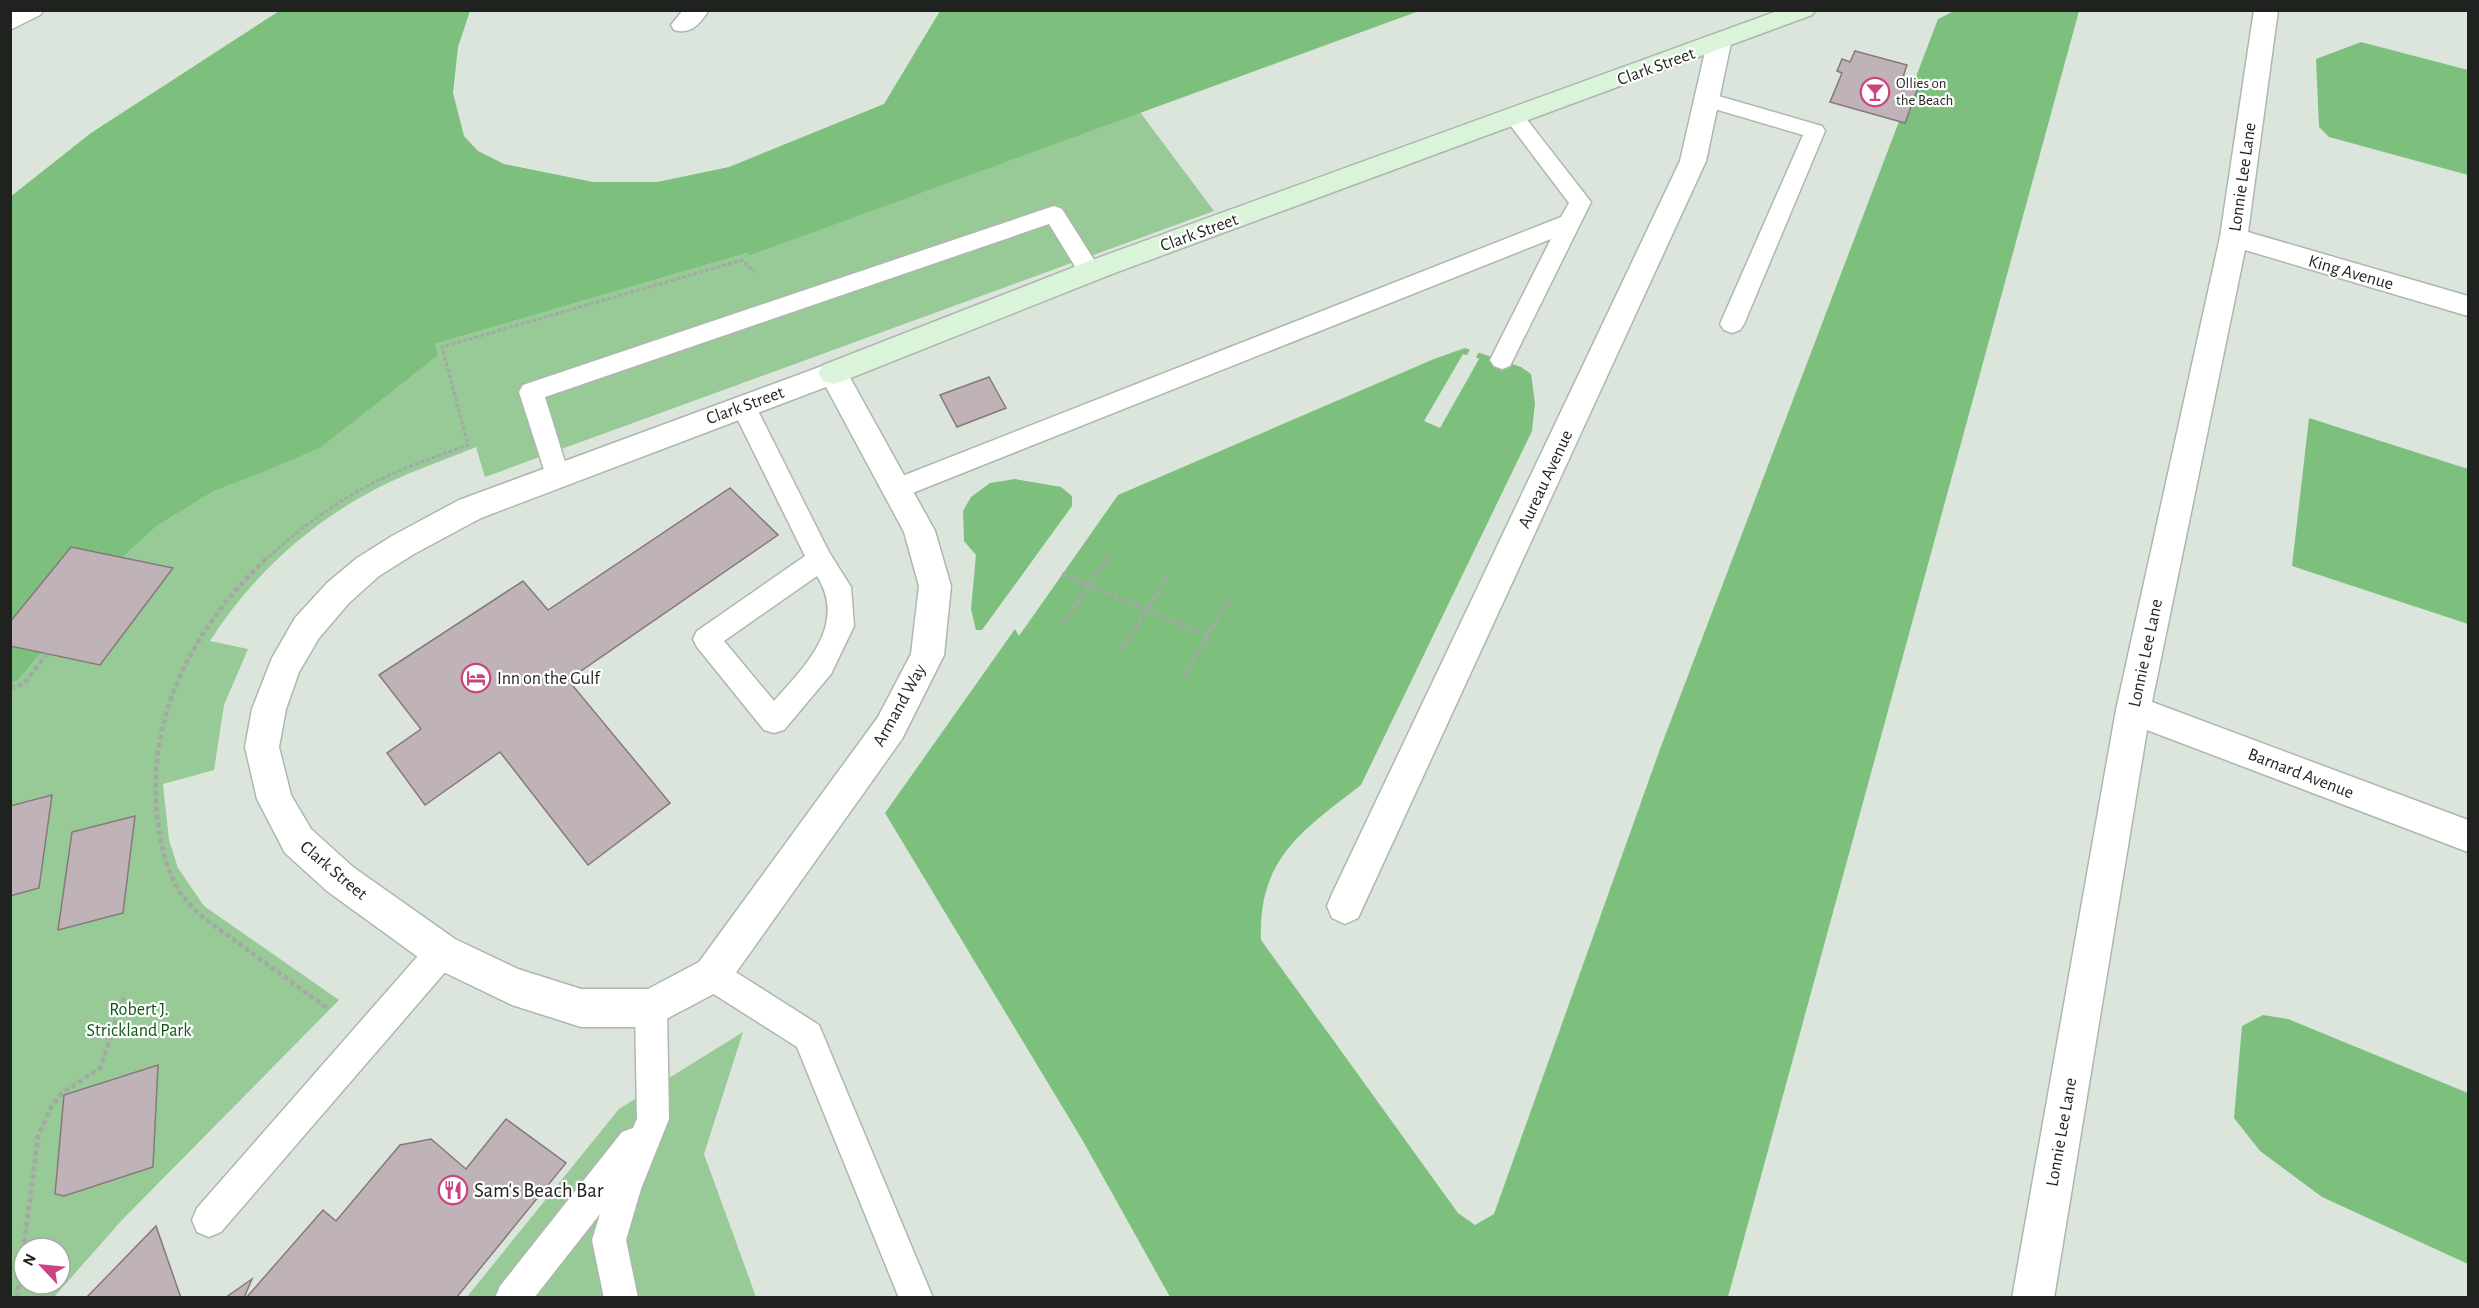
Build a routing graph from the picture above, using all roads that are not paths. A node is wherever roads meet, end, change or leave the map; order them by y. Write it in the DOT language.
graph roads {
  1 [pos="32,10"];
  2 [pos="1804,10"];
  3 [pos="2266,10"];
  4 [pos="10,23"];
  5 [pos="1719,43"];
  6 [pos="1708,100"];
  7 [pos="1514,117"];
  8 [pos="1569,223"];
  9 [pos="2234,237"];
  10 [pos="1090,272"];
  11 [pos="2469,306"];
  12 [pos="1732,324"];
  13 [pos="1502,360"];
  14 [pos="833,373"];
  15 [pos="743,406"];
  16 [pos="556,475"];
  17 [pos="896,489"];
  18 [pos="820,560"];
  19 [pos="2133,710"];
  20 [pos="2469,836"];
  21 [pos="1345,906"];
  22 [pos="442,952"];
  23 [pos="712,975"];
  24 [pos="651,1008"];
  25 [pos="653,1119"];
  26 [pos="208,1220"];
  27 [pos="513,1298"];
  28 [pos="621,1298"];
  29 [pos="916,1298"];
  30 [pos="2033,1298"];
  1 -- 4 [label="street"];
  2 -- 5 [label="street, Clark Street"];
  3 -- 9 [label="street, Lonnie Lee Lane"];
  5 -- 6 [label="street, Aureau Avenue"];
  5 -- 7 [label="street, Clark Street"];
  6 -- 12 [label="lane"];
  6 -- 21 [label="street, Aureau Avenue"];
  7 -- 8 [label="lane"];
  7 -- 10 [label="street, Clark Street"];
  8 -- 13 [label="lane"];
  8 -- 17 [label="lane"];
  9 -- 11 [label="street, King Avenue"];
  9 -- 19 [label="street, Lonnie Lee Lane"];
  10 -- 14 [label="street, Clark Street"];
  10 -- 16 [label="lane"];
  14 -- 15 [label="street, Clark Street"];
  14 -- 17 [label="street, Armand Way"];
  15 -- 16 [label="street, Clark Street"];
  15 -- 18 [label="lane"];
  16 -- 22 [label="street, Clark Street"];
  17 -- 23 [label="street, Armand Way"];
  18 -- 18 [label="lane"];
  19 -- 20 [label="street, Barnard Avenue"];
  19 -- 30 [label="street, Lonnie Lee Lane"];
  22 -- 24 [label="street, Clark Street"];
  22 -- 26 [label="lane"];
  23 -- 24 [label="street, Armand Way"];
  23 -- 29 [label="lane"];
  24 -- 25 [label="lane"];
  25 -- 27 [label="lane"];
  25 -- 28 [label="lane"];
}
